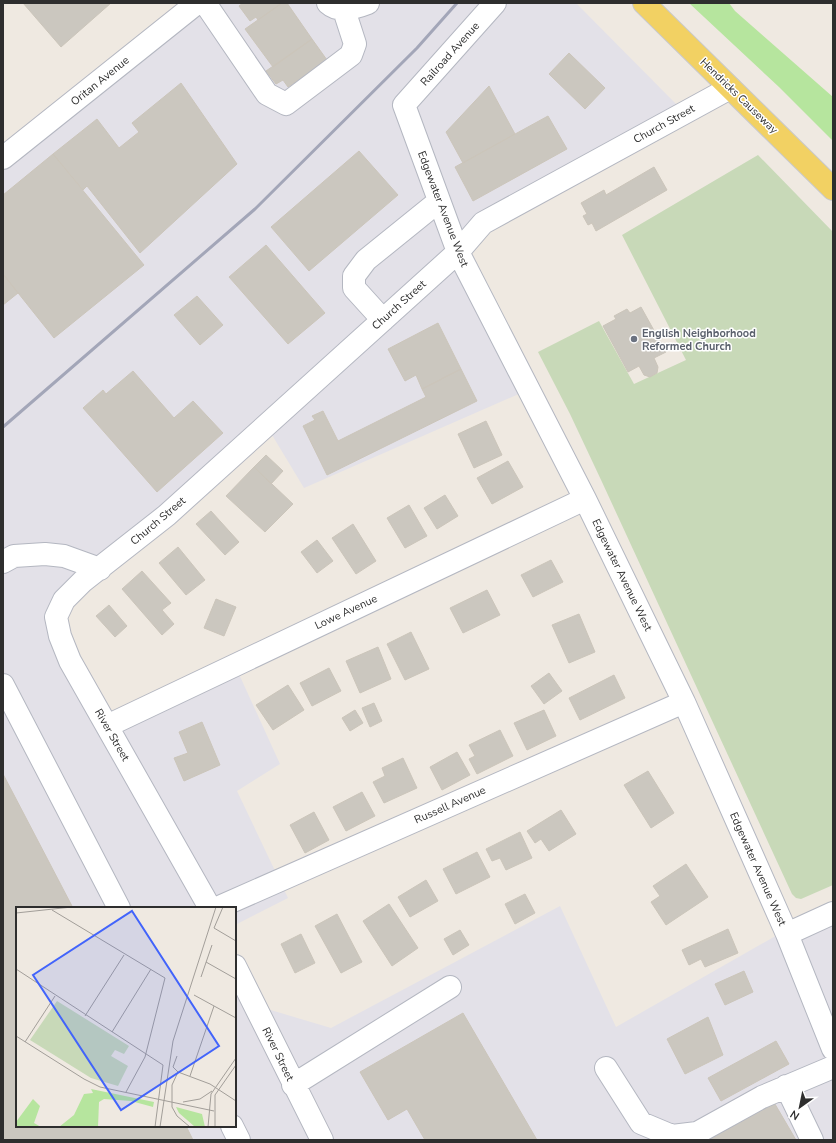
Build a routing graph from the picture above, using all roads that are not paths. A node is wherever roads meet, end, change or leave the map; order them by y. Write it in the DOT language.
graph roads {
  1 [pos="197,3"];
  2 [pos="205,3"];
  3 [pos="368,3"];
  4 [pos="495,3"];
  5 [pos="644,3"];
  6 [pos="336,6"];
  7 [pos="730,88"];
  8 [pos="404,105"];
  9 [pos="3,158"];
  10 [pos="833,189"];
  11 [pos="439,201"];
  12 [pos="458,252"];
  13 [pos="384,320"];
  14 [pos="585,498"];
  15 [pos="3,562"];
  16 [pos="100,569"];
  17 [pos="3,685"];
  18 [pos="684,702"];
  19 [pos="107,726"];
  20 [pos="117,907"];
  21 [pos="209,907"];
  22 [pos="219,907"];
  23 [pos="833,913"];
  24 [pos="787,934"];
  25 [pos="236,968"];
  26 [pos="450,987"];
  27 [pos="833,1049"];
  28 [pos="833,1067"];
  29 [pos="606,1068"];
  30 [pos="293,1085"];
  31 [pos="786,1086"];
  32 [pos="232,1127"];
  33 [pos="239,1140"];
  34 [pos="322,1140"];
  35 [pos="812,1140"];
  1 -- 9 [label="street, Oritan Avenue"];
  2 -- 6 [label="street"];
  3 -- 6 [label="street"];
  4 -- 8 [label="street, Railroad Avenue"];
  5 -- 7 [label="main road, Hendricks Causeway"];
  7 -- 10 [label="main road, Hendricks Causeway"];
  7 -- 12 [label="street, Church Street"];
  8 -- 11 [label="street, Edgewater Avenue West"];
  11 -- 12 [label="street, Edgewater Avenue West"];
  11 -- 13 [label="street"];
  12 -- 13 [label="street, Church Street"];
  12 -- 14 [label="street, Edgewater Avenue West"];
  13 -- 16 [label="street, Church Street"];
  14 -- 18 [label="street, Edgewater Avenue West"];
  14 -- 19 [label="street, Lowe Avenue"];
  15 -- 16 [label="street"];
  16 -- 19 [label="street, River Street"];
  17 -- 20 [label="street"];
  18 -- 22 [label="street, Russell Avenue"];
  18 -- 24 [label="street, Edgewater Avenue West"];
  19 -- 21 [label="street, River Street"];
  23 -- 24 [label="street"];
  24 -- 27 [label="street, Edgewater Avenue West"];
  25 -- 30 [label="street, River Street"];
  26 -- 30 [label="street"];
  28 -- 31 [label="street"];
  29 -- 31 [label="street"];
  30 -- 34 [label="street, River Street"];
  31 -- 35 [label="street"];
  32 -- 33 [label="street"];
}
